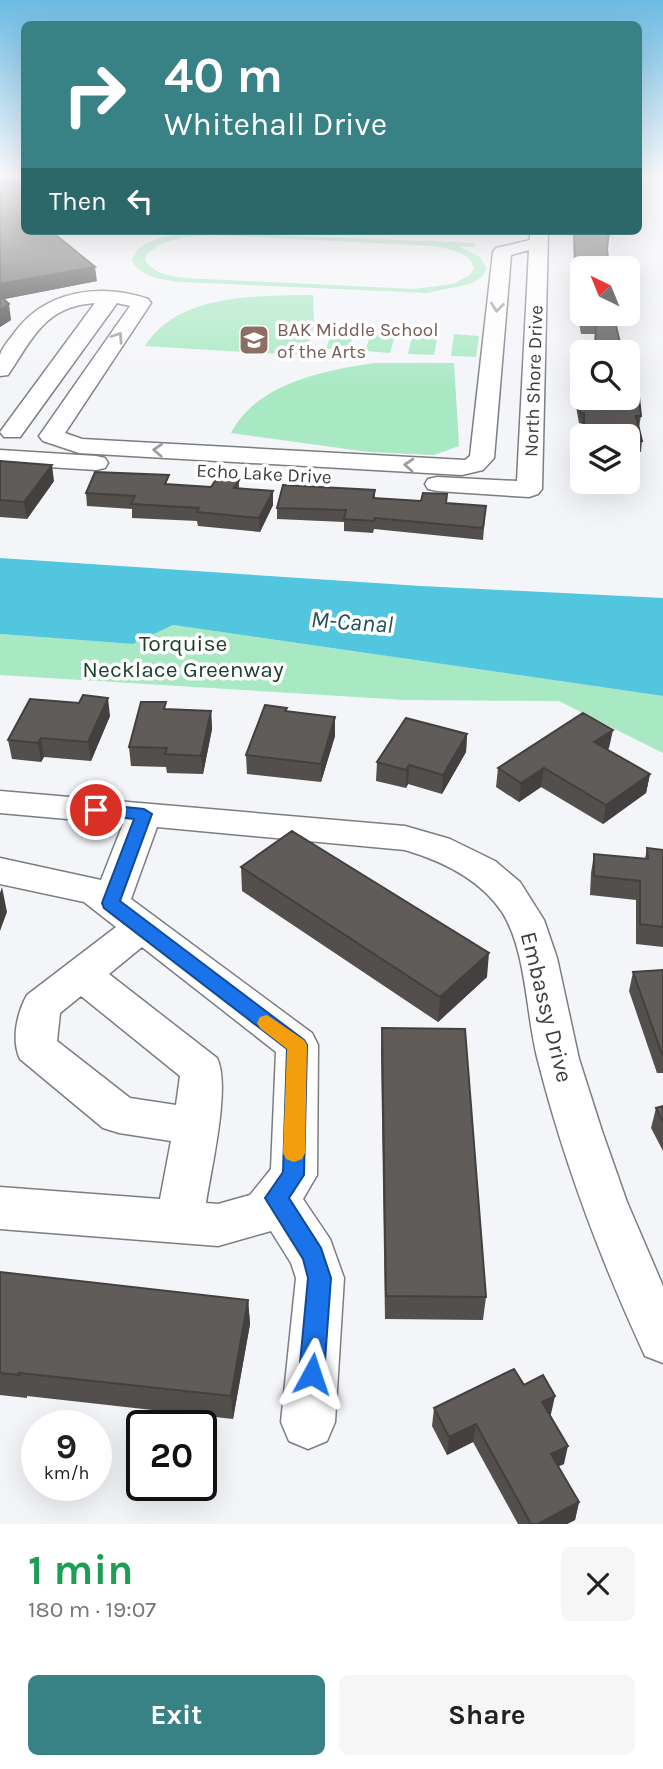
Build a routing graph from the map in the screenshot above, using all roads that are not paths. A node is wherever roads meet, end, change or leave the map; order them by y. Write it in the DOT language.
graph roads {
  1 [pos="509,249"];
  2 [pos="538,249"];
  3 [pos="109,297"];
  4 [pos="0,370"];
  5 [pos="6,432"];
  6 [pos="51,436"];
  7 [pos="0,457"];
  8 [pos="529,489"];
  9 [pos="0,802"];
  10 [pos="144,814"];
  11 [pos="0,871"];
  12 [pos="126,915"];
  13 [pos="80,973"];
  14 [pos="196,1126"];
  15 [pos="276,1198"];
  16 [pos="0,1208"];
  17 [pos="179,1222"];
  18 [pos="663,1339"];
  19 [pos="308,1422"];
  1 -- 6 [label="street, one-way"];
  2 -- 8 [label="street, North Shore Drive"];
  3 -- 4 [label="street"];
  3 -- 5 [label="street"];
  6 -- 3 [label="street, one-way"];
  5 -- 6 [label="street"];
  7 -- 8 [label="street, Echo Lake Drive"];
  9 -- 10 [label="street, Embassy Drive"];
  10 -- 12 [label="street"];
  10 -- 18 [label="street, Embassy Drive"];
  11 -- 12 [label="street"];
  12 -- 13 [label="street"];
  12 -- 15 [label="street"];
  13 -- 14 [label="street"];
  13 -- 14 [label="street"];
  14 -- 17 [label="street"];
  15 -- 17 [label="street"];
  15 -- 19 [label="street"];
  16 -- 17 [label="street"];
}
